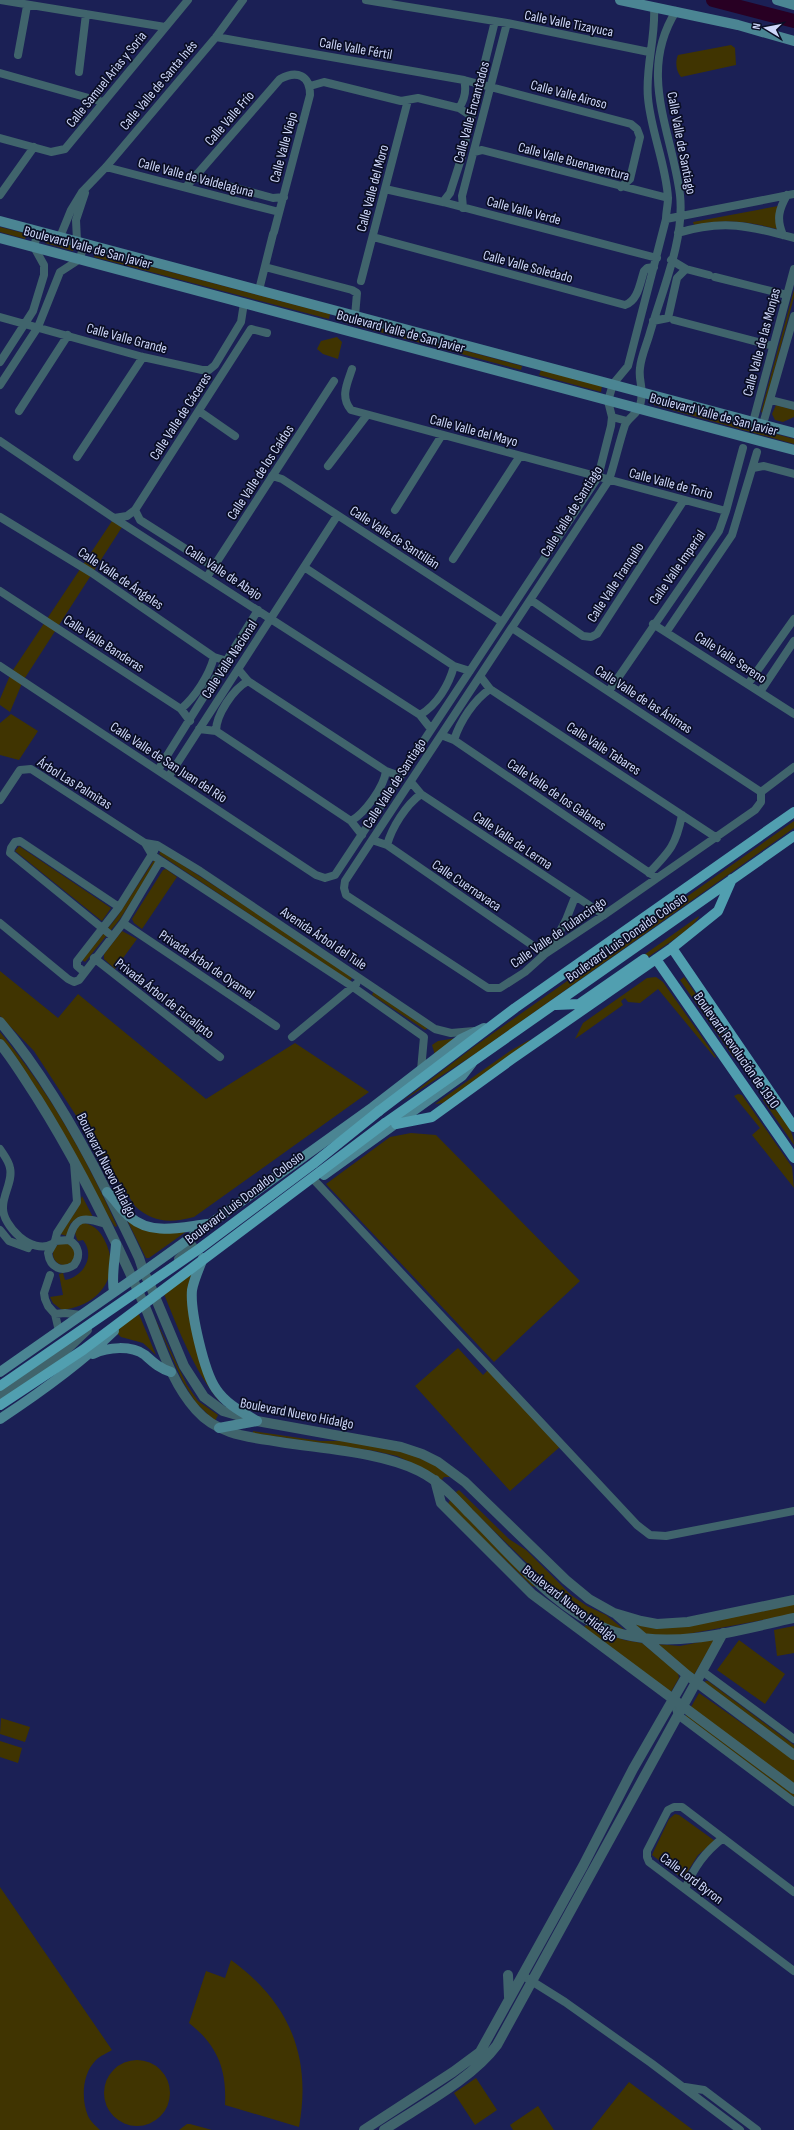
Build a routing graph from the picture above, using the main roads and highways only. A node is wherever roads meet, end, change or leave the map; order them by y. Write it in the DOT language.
graph roads {
  1 [pos="620,0"];
  2 [pos="777,0"];
  3 [pos="794,5"];
  4 [pos="794,41"];
  5 [pos="0,221"];
  6 [pos="0,238"];
  7 [pos="528,362"];
  8 [pos="539,365"];
  9 [pos="523,378"];
  10 [pos="534,381"];
  11 [pos="794,433"];
  12 [pos="794,450"];
  13 [pos="794,812"];
  14 [pos="794,836"];
  15 [pos="732,879"];
  16 [pos="672,948"];
  17 [pos="656,959"];
  18 [pos="555,1005"];
  19 [pos="498,1021"];
  20 [pos="474,1060"];
  21 [pos="396,1124"];
  22 [pos="794,1127"];
  23 [pos="794,1158"];
  24 [pos="107,1192"];
  25 [pos="210,1224"];
  26 [pos="200,1231"];
  27 [pos="116,1244"];
  28 [pos="214,1251"];
  29 [pos="203,1258"];
  30 [pos="114,1292"];
  31 [pos="88,1356"];
  32 [pos="0,1372"];
  33 [pos="171,1372"];
  34 [pos="0,1386"];
  35 [pos="0,1405"];
  36 [pos="0,1419"];
  37 [pos="219,1428"];
  1 -- 4 [label="main road"];
  2 -- 3 [label="main road"];
  5 -- 7 [label="main road, Boulevard Valle de San Javier"];
  6 -- 9 [label="main road, Boulevard Valle de San Javier"];
  7 -- 8 [label="main road, Boulevard Valle de San Javier"];
  7 -- 9 [label="main road"];
  8 -- 10 [label="main road"];
  8 -- 11 [label="main road, Boulevard Valle de San Javier"];
  9 -- 10 [label="main road, Boulevard Valle de San Javier"];
  10 -- 12 [label="main road, Boulevard Valle de San Javier"];
  13 -- 19 [label="main road, Boulevard Luis Donaldo Colosio"];
  14 -- 15 [label="main road, Boulevard Luis Donaldo Colosio"];
  15 -- 16 [label="main road"];
  15 -- 18 [label="main road, Boulevard Luis Donaldo Colosio"];
  16 -- 17 [label="main road"];
  16 -- 22 [label="main road, Boulevard Revolución de 1910"];
  17 -- 18 [label="main road"];
  17 -- 21 [label="main road"];
  17 -- 23 [label="main road, Boulevard Revolución de 1910"];
  18 -- 20 [label="main road, Boulevard Luis Donaldo Colosio"];
  19 -- 25 [label="main road, Boulevard Luis Donaldo Colosio"];
  19 -- 34 [label="main road, Boulevard Luis Donaldo Colosio, bridge"];
  20 -- 21 [label="main road, Boulevard Luis Donaldo Colosio"];
  20 -- 35 [label="main road, Boulevard Luis Donaldo Colosio, bridge"];
  21 -- 28 [label="main road, Boulevard Luis Donaldo Colosio"];
  24 -- 25 [label="main road"];
  25 -- 26 [label="main road, Boulevard Luis Donaldo Colosio"];
  26 -- 28 [label="main road"];
  26 -- 30 [label="main road, Boulevard Luis Donaldo Colosio"];
  27 -- 30 [label="main road"];
  28 -- 29 [label="main road, Boulevard Luis Donaldo Colosio"];
  29 -- 31 [label="main road, Boulevard Luis Donaldo Colosio"];
  29 -- 37 [label="main road"];
  30 -- 32 [label="main road, Boulevard Luis Donaldo Colosio"];
  31 -- 33 [label="main road"];
  31 -- 36 [label="main road, Boulevard Luis Donaldo Colosio"];
}
